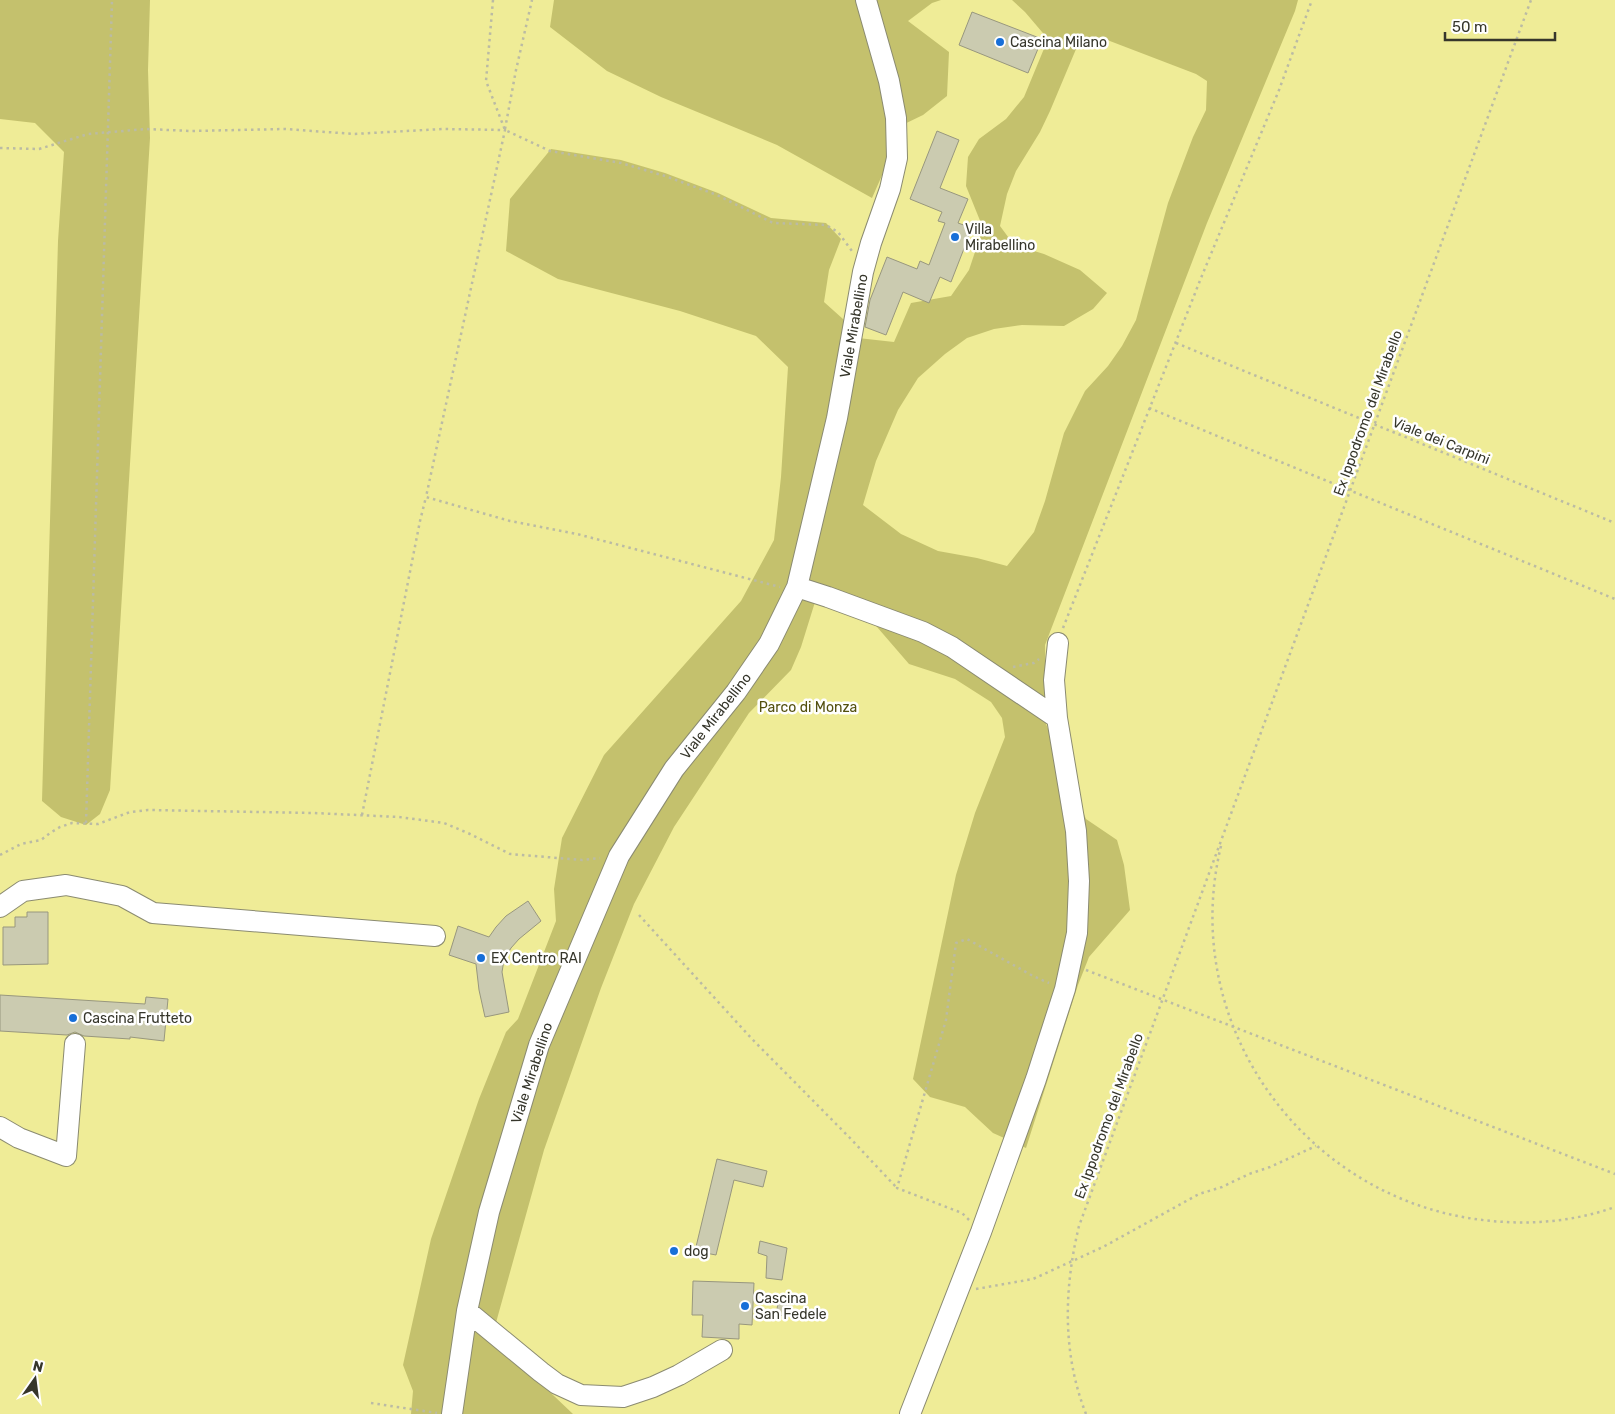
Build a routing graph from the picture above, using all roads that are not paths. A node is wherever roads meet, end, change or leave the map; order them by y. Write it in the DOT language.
graph roads {
  1 [pos="866,0"];
  2 [pos="796,589"];
  3 [pos="1058,643"];
  4 [pos="1056,718"];
  5 [pos="0,907"];
  6 [pos="435,936"];
  7 [pos="75,1044"];
  8 [pos="0,1127"];
  9 [pos="467,1311"];
  10 [pos="722,1350"];
  11 [pos="452,1414"];
  12 [pos="910,1414"];
  1 -- 2 [label="lane, Viale Mirabellino"];
  2 -- 4 [label="lane"];
  2 -- 9 [label="lane, Viale Mirabellino"];
  3 -- 4 [label="lane"];
  4 -- 12 [label="lane"];
  5 -- 6 [label="lane"];
  7 -- 8 [label="lane"];
  9 -- 10 [label="lane"];
  9 -- 11 [label="lane, Viale Mirabellino"];
}
